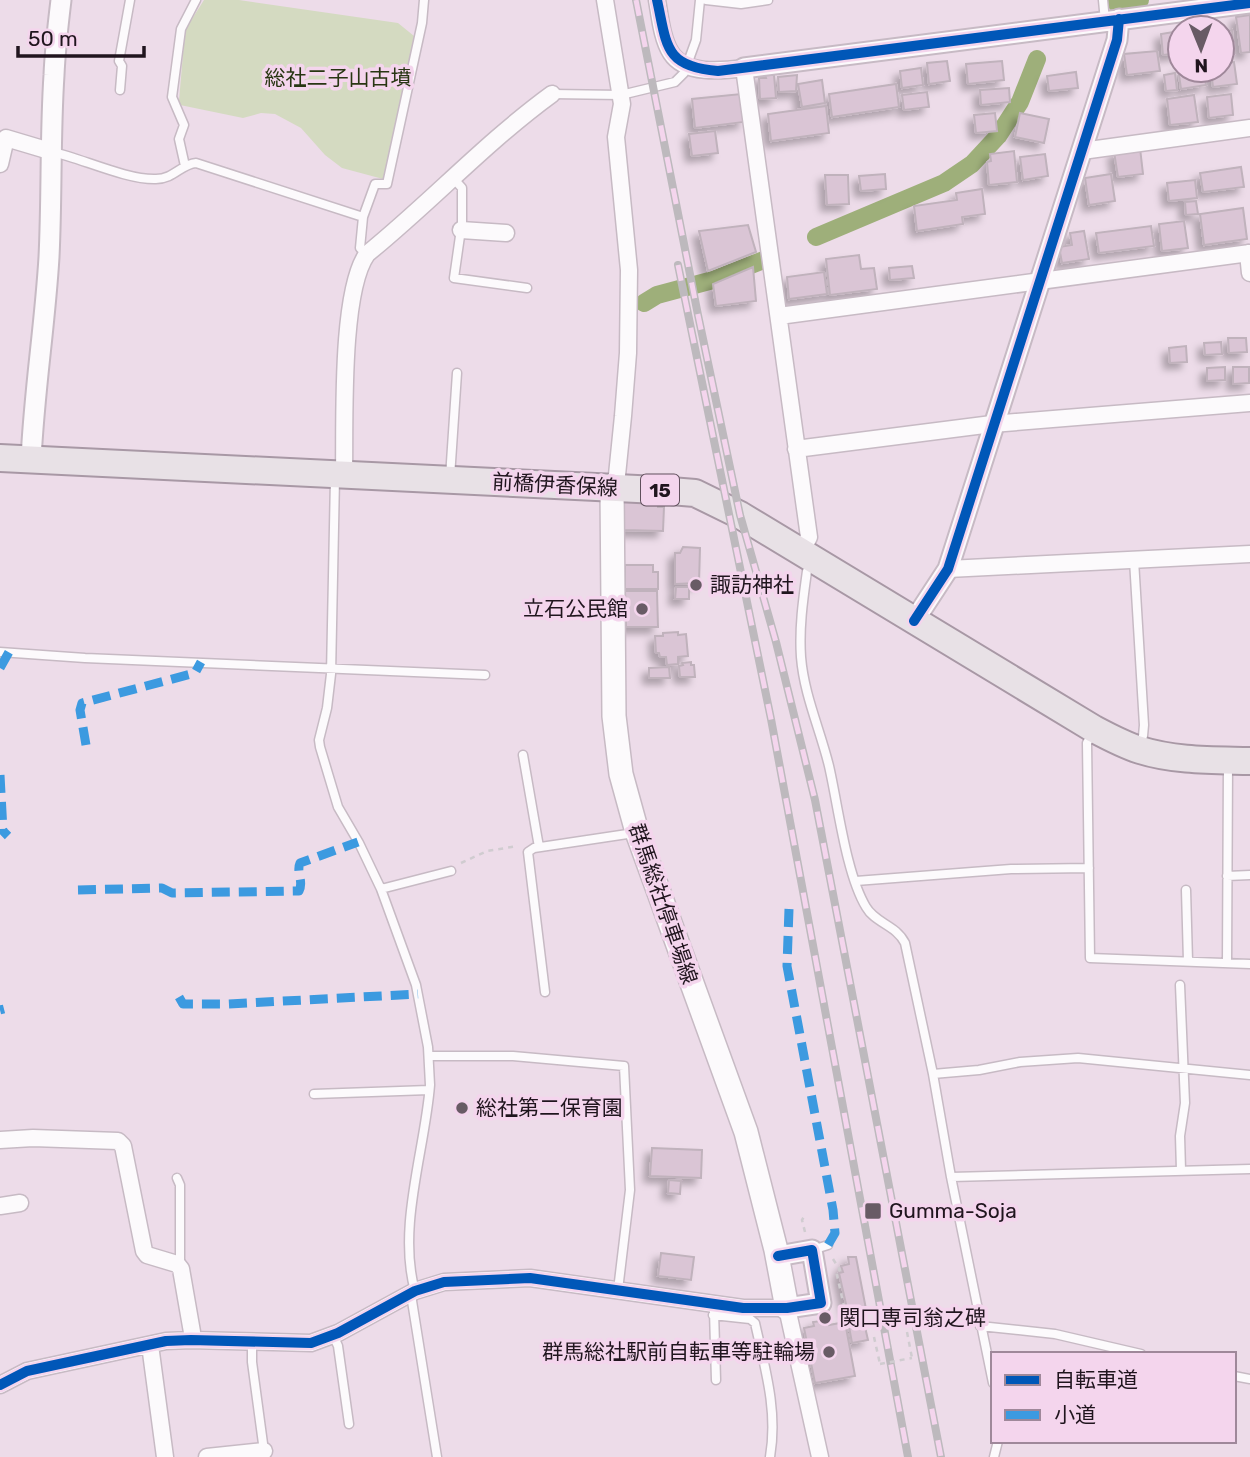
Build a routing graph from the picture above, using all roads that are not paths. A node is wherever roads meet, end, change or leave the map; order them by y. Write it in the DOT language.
graph roads {
  1 [pos="61,0"];
  2 [pos="130,0"];
  3 [pos="196,0"];
  4 [pos="424,0"];
  5 [pos="605,0"];
  6 [pos="657,0"];
  7 [pos="700,0"];
  8 [pos="706,0"];
  9 [pos="768,0"];
  10 [pos="1103,0"];
  11 [pos="1250,3"];
  12 [pos="1112,20"];
  13 [pos="687,65"];
  14 [pos="744,68"];
  15 [pos="120,90"];
  16 [pos="552,94"];
  17 [pos="621,95"];
  18 [pos="1250,128"];
  19 [pos="3,137"];
  20 [pos="1082,150"];
  21 [pos="53,152"];
  22 [pos="0,164"];
  23 [pos="185,166"];
  24 [pos="453,178"];
  25 [pos="363,217"];
  26 [pos="461,230"];
  27 [pos="506,233"];
  28 [pos="1249,253"];
  29 [pos="367,254"];
  30 [pos="1250,273"];
  31 [pos="1040,281"];
  32 [pos="527,288"];
  33 [pos="779,316"];
  34 [pos="457,373"];
  35 [pos="1250,403"];
  36 [pos="992,424"];
  37 [pos="796,449"];
  38 [pos="0,458"];
  39 [pos="31,460"];
  40 [pos="339,475"];
  41 [pos="450,480"];
  42 [pos="612,488"];
  43 [pos="1250,554"];
  44 [pos="807,557"];
  45 [pos="1134,560"];
  46 [pos="948,569"];
  47 [pos="914,621"];
  48 [pos="0,652"];
  49 [pos="331,668"];
  50 [pos="485,675"];
  51 [pos="1094,729"];
  52 [pos="1138,749"];
  53 [pos="523,755"];
  54 [pos="1239,761"];
  55 [pos="637,832"];
  56 [pos="534,848"];
  57 [pos="1089,868"];
  58 [pos="451,871"];
  59 [pos="1250,875"];
  60 [pos="1227,876"];
  61 [pos="856,881"];
  62 [pos="381,889"];
  63 [pos="1186,890"];
  64 [pos="1188,961"];
  65 [pos="1227,963"];
  66 [pos="1250,964"];
  67 [pos="1180,985"];
  68 [pos="545,992"];
  69 [pos="429,1056"];
  70 [pos="1183,1069"];
  71 [pos="933,1074"];
  72 [pos="1250,1075"];
  73 [pos="429,1090"];
  74 [pos="314,1094"];
  75 [pos="0,1140"];
  76 [pos="1250,1169"];
  77 [pos="1181,1170"];
  78 [pos="951,1177"];
  79 [pos="177,1178"];
  80 [pos="20,1203"];
  81 [pos="0,1206"];
  82 [pos="778,1256"];
  83 [pos="177,1264"];
  84 [pos="618,1290"];
  85 [pos="412,1292"];
  86 [pos="787,1308"];
  87 [pos="714,1310"];
  88 [pos="980,1326"];
  89 [pos="333,1335"];
  90 [pos="191,1340"];
  91 [pos="252,1342"];
  92 [pos="150,1345"];
  93 [pos="1132,1352"];
  94 [pos="991,1374"];
  95 [pos="716,1380"];
  96 [pos="0,1385"];
  97 [pos="349,1424"];
  98 [pos="264,1451"];
  99 [pos="165,1457"];
  100 [pos="207,1457"];
  101 [pos="437,1457"];
  102 [pos="771,1457"];
  103 [pos="820,1457"];
  1 -- 21 [label="street"];
  2 -- 15 [label="lane"];
  3 -- 23 [label="lane"];
  4 -- 25 [label="lane"];
  5 -- 17 [label="street"];
  6 -- 13 [label="street"];
  7 -- 13 [label="lane"];
  8 -- 9 [label="lane"];
  10 -- 12 [label="lane"];
  11 -- 12 [label="street"];
  12 -- 14 [label="street"];
  12 -- 20 [label="street"];
  13 -- 14 [label="street"];
  13 -- 17 [label="lane"];
  14 -- 33 [label="street"];
  16 -- 17 [label="lane"];
  16 -- 24 [label="street"];
  17 -- 42 [label="street"];
  18 -- 20 [label="street"];
  19 -- 21 [label="street"];
  19 -- 22 [label="street"];
  20 -- 31 [label="street"];
  21 -- 23 [label="lane"];
  21 -- 39 [label="street"];
  23 -- 25 [label="lane"];
  24 -- 26 [label="lane"];
  24 -- 29 [label="street"];
  25 -- 29 [label="lane"];
  26 -- 27 [label="street"];
  26 -- 32 [label="lane"];
  28 -- 30 [label="street"];
  28 -- 31 [label="street"];
  29 -- 40 [label="street"];
  31 -- 33 [label="street"];
  31 -- 36 [label="street"];
  33 -- 37 [label="street"];
  34 -- 41 [label="lane"];
  35 -- 36 [label="street"];
  36 -- 37 [label="street"];
  36 -- 46 [label="street"];
  37 -- 44 [label="street"];
  38 -- 39 [label="main road, 前橋伊香保線 / 15"];
  39 -- 40 [label="main road, 前橋伊香保線 / 15"];
  40 -- 41 [label="main road, 前橋伊香保線 / 15"];
  40 -- 49 [label="lane"];
  41 -- 42 [label="main road, 前橋伊香保線 / 15"];
  42 -- 44 [label="main road, 前橋伊香保線 / 15"];
  42 -- 55 [label="main road, 群馬総社停車場線"];
  43 -- 45 [label="street"];
  44 -- 47 [label="main road, 前橋伊香保線 / 15"];
  44 -- 61 [label="lane"];
  45 -- 46 [label="street"];
  45 -- 52 [label="lane"];
  46 -- 47 [label="street"];
  47 -- 51 [label="main road, 前橋伊香保線 / 15"];
  48 -- 49 [label="lane"];
  49 -- 50 [label="lane"];
  49 -- 62 [label="lane"];
  51 -- 52 [label="main road, 前橋伊香保線 / 15"];
  51 -- 57 [label="lane"];
  52 -- 54 [label="main road, 前橋伊香保線 / 15"];
  53 -- 56 [label="lane"];
  54 -- 60 [label="lane"];
  55 -- 56 [label="lane"];
  55 -- 82 [label="main road, 群馬総社停車場線"];
  56 -- 68 [label="lane"];
  57 -- 61 [label="lane"];
  57 -- 64 [label="lane"];
  58 -- 62 [label="lane"];
  59 -- 60 [label="lane"];
  60 -- 65 [label="lane"];
  61 -- 71 [label="lane"];
  62 -- 69 [label="lane"];
  63 -- 64 [label="lane"];
  64 -- 65 [label="lane"];
  65 -- 66 [label="lane"];
  67 -- 70 [label="lane"];
  69 -- 73 [label="lane"];
  69 -- 84 [label="lane"];
  70 -- 71 [label="lane"];
  70 -- 72 [label="lane"];
  70 -- 77 [label="lane"];
  71 -- 78 [label="lane"];
  73 -- 74 [label="lane"];
  73 -- 85 [label="lane"];
  75 -- 83 [label="street"];
  76 -- 77 [label="lane"];
  77 -- 78 [label="lane"];
  78 -- 88 [label="lane"];
  79 -- 83 [label="lane"];
  80 -- 81 [label="street"];
  82 -- 86 [label="main road, 群馬総社停車場線"];
  82 -- 86 [label="street"];
  83 -- 90 [label="street"];
  84 -- 85 [label="street"];
  84 -- 87 [label="street"];
  85 -- 89 [label="street"];
  85 -- 101 [label="lane"];
  86 -- 87 [label="street"];
  86 -- 103 [label="street"];
  87 -- 95 [label="lane"];
  87 -- 102 [label="lane"];
  88 -- 93 [label="lane"];
  88 -- 94 [label="lane"];
  89 -- 91 [label="street"];
  89 -- 97 [label="lane"];
  90 -- 91 [label="street"];
  90 -- 92 [label="street"];
  91 -- 98 [label="lane"];
  92 -- 96 [label="street"];
  92 -- 99 [label="street"];
  98 -- 100 [label="street"];
}
